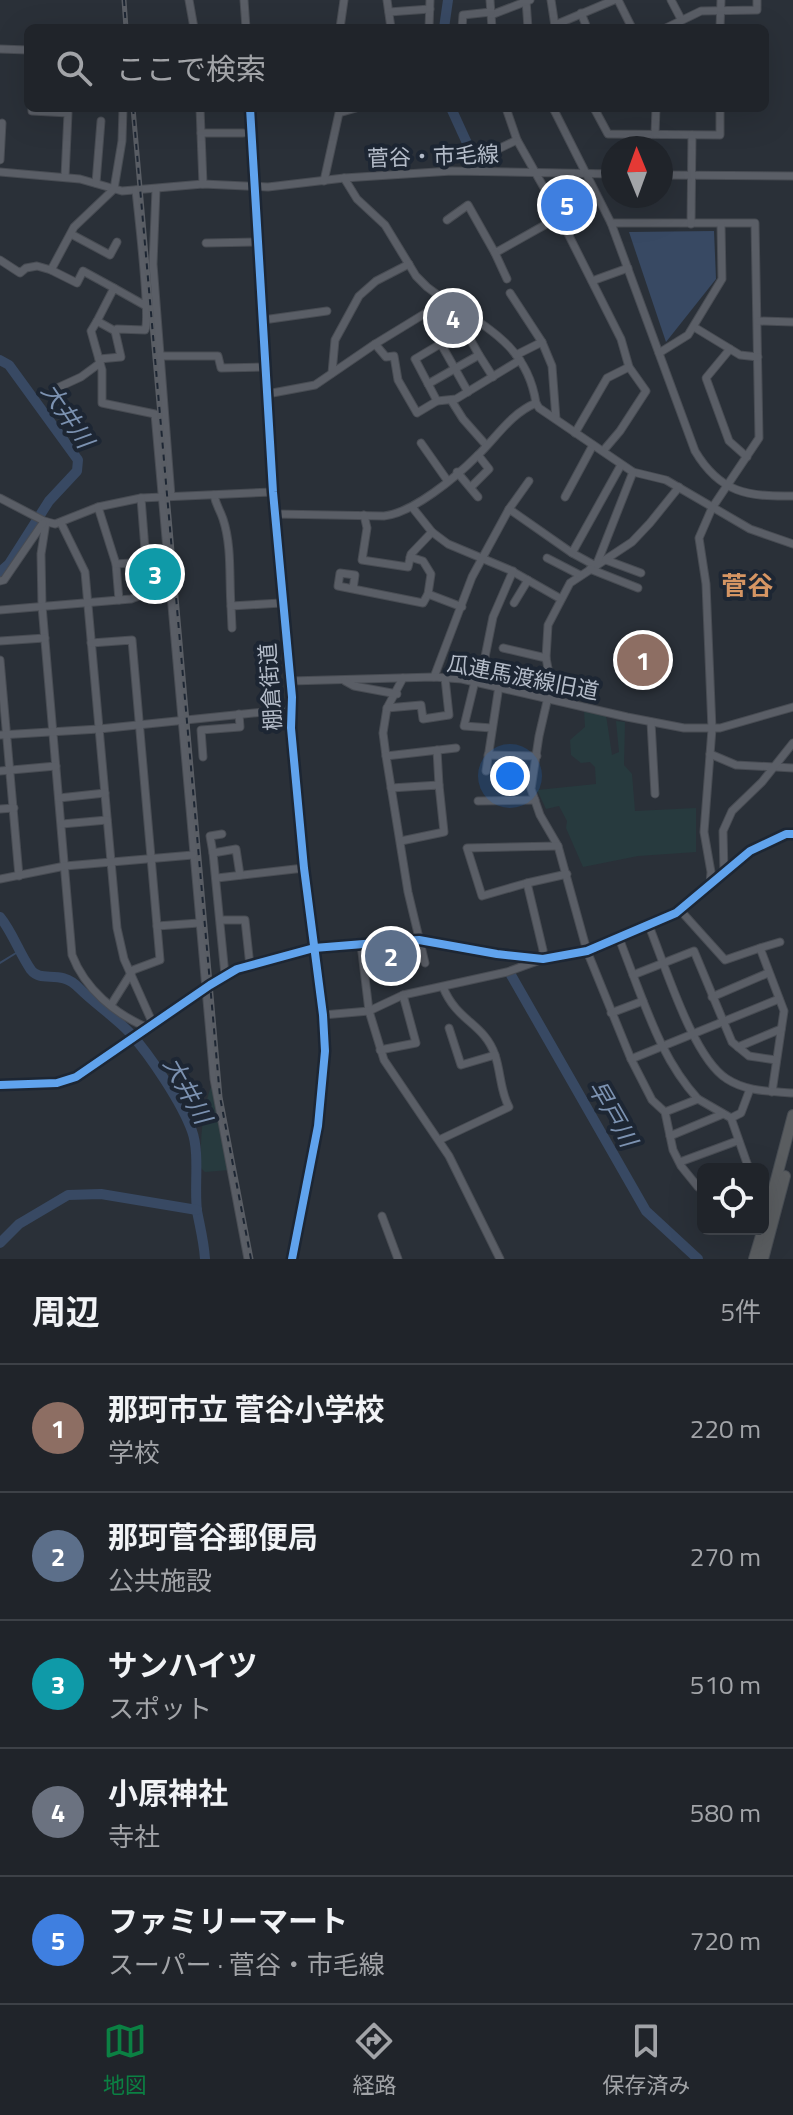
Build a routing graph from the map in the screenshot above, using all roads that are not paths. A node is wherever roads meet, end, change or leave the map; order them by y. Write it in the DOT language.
graph roads {
  1 [pos="189,0"];
  2 [pos="244,0"];
  3 [pos="344,0"];
  4 [pos="387,0"];
  5 [pos="430,0"];
  6 [pos="490,0"];
  7 [pos="551,0"];
  8 [pos="616,0"];
  9 [pos="671,0"];
  10 [pos="721,0"];
  11 [pos="757,0"];
  12 [pos="527,1"];
  13 [pos="430,9"];
  14 [pos="721,10"];
  15 [pos="389,12"];
  16 [pos="491,13"];
  17 [pos="581,13"];
  18 [pos="681,19"];
  19 [pos="193,24"];
  20 [pos="246,24"];
  21 [pos="341,24"];
  22 [pos="390,24"];
  23 [pos="429,24"];
  24 [pos="462,24"];
  25 [pos="492,24"];
  26 [pos="528,24"];
  27 [pos="555,24"];
  28 [pos="561,24"];
  29 [pos="585,24"];
  30 [pos="630,24"];
  31 [pos="674,24"];
  32 [pos="720,24"];
  33 [pos="0,39"];
  34 [pos="1,49"];
  35 [pos="24,50"];
  36 [pos="50,112"];
  37 [pos="123,112"];
  38 [pos="200,112"];
  39 [pos="250,112"];
  40 [pos="339,112"];
  41 [pos="507,112"];
  42 [pos="555,112"];
  43 [pos="596,112"];
  44 [pos="656,112"];
  45 [pos="720,112"];
  46 [pos="101,121"];
  47 [pos="2,123"];
  48 [pos="201,133"];
  49 [pos="243,133"];
  50 [pos="655,134"];
  51 [pos="692,135"];
  52 [pos="517,140"];
  53 [pos="494,151"];
  54 [pos="0,160"];
  55 [pos="533,171"];
  56 [pos="0,172"];
  57 [pos="584,173"];
  58 [pos="601,174"];
  59 [pos="673,175"];
  60 [pos="692,175"];
  61 [pos="793,176"];
  62 [pos="65,177"];
  63 [pos="344,178"];
  64 [pos="324,181"];
  65 [pos="96,183"];
  66 [pos="203,184"];
  67 [pos="255,187"];
  68 [pos="114,189"];
  69 [pos="156,189"];
  70 [pos="136,190"];
  71 [pos="559,217"];
  72 [pos="447,220"];
  73 [pos="611,223"];
  74 [pos="691,224"];
  75 [pos="721,224"];
  76 [pos="71,234"];
  77 [pos="117,242"];
  78 [pos="258,242"];
  79 [pos="206,243"];
  80 [pos="495,253"];
  81 [pos="0,260"];
  82 [pos="409,264"];
  83 [pos="628,268"];
  84 [pos="51,270"];
  85 [pos="507,279"];
  86 [pos="592,281"];
  87 [pos="114,288"];
  88 [pos="510,293"];
  89 [pos="447,300"];
  90 [pos="146,306"];
  91 [pos="327,311"];
  92 [pos="263,320"];
  93 [pos="97,321"];
  94 [pos="479,321"];
  95 [pos="758,321"];
  96 [pos="793,322"];
  97 [pos="694,327"];
  98 [pos="465,330"];
  99 [pos="115,331"];
  100 [pos="542,342"];
  101 [pos="375,344"];
  102 [pos="441,344"];
  103 [pos="730,349"];
  104 [pos="659,353"];
  105 [pos="479,355"];
  106 [pos="160,356"];
  107 [pos="758,357"];
  108 [pos="518,358"];
  109 [pos="100,361"];
  110 [pos="265,367"];
  111 [pos="629,367"];
  112 [pos="455,368"];
  113 [pos="332,373"];
  114 [pos="493,377"];
  115 [pos="428,384"];
  116 [pos="57,388"];
  117 [pos="468,392"];
  118 [pos="267,394"];
  119 [pos="451,400"];
  120 [pos="437,401"];
  121 [pos="536,403"];
  122 [pos="556,419"];
  123 [pos="575,433"];
  124 [pos="421,443"];
  125 [pos="486,445"];
  126 [pos="593,445"];
  127 [pos="603,451"];
  128 [pos="478,455"];
  129 [pos="747,457"];
  130 [pos="621,465"];
  131 [pos="457,472"];
  132 [pos="633,472"];
  133 [pos="447,480"];
  134 [pos="529,481"];
  135 [pos="728,486"];
  136 [pos="471,487"];
  137 [pos="679,487"];
  138 [pos="273,492"];
  139 [pos="214,495"];
  140 [pos="171,496"];
  141 [pos="793,496"];
  142 [pos="161,497"];
  143 [pos="478,497"];
  144 [pos="565,497"];
  145 [pos="0,498"];
  146 [pos="141,498"];
  147 [pos="98,507"];
  148 [pos="412,507"];
  149 [pos="712,508"];
  150 [pos="509,509"];
  151 [pos="275,514"];
  152 [pos="364,515"];
  153 [pos="42,520"];
  154 [pos="61,523"];
  155 [pos="432,532"];
  156 [pos="793,544"];
  157 [pos="572,553"];
  158 [pos="410,557"];
  159 [pos="547,558"];
  160 [pos="483,559"];
  161 [pos="606,560"];
  162 [pos="116,564"];
  163 [pos="593,568"];
  164 [pos="513,571"];
  165 [pos="641,573"];
  166 [pos="580,575"];
  167 [pos="528,580"];
  168 [pos="0,581"];
  169 [pos="170,584"];
  170 [pos="638,588"];
  171 [pos="353,589"];
  172 [pos="428,594"];
  173 [pos="561,599"];
  174 [pos="119,600"];
  175 [pos="87,602"];
  176 [pos="281,603"];
  177 [pos="514,603"];
  178 [pos="42,606"];
  179 [pos="231,606"];
  180 [pos="462,607"];
  181 [pos="0,610"];
  182 [pos="232,628"];
  183 [pos="45,638"];
  184 [pos="0,641"];
  185 [pos="91,643"];
  186 [pos="503,648"];
  187 [pos="546,658"];
  188 [pos="0,661"];
  189 [pos="434,677"];
  190 [pos="403,678"];
  191 [pos="445,678"];
  192 [pos="343,680"];
  193 [pos="290,681"];
  194 [pos="475,681"];
  195 [pos="499,686"];
  196 [pos="397,694"];
  197 [pos="2,697"];
  198 [pos="550,698"];
  199 [pos="793,707"];
  200 [pos="387,708"];
  201 [pos="293,709"];
  202 [pos="239,714"];
  203 [pos="181,719"];
  204 [pos="651,722"];
  205 [pos="139,725"];
  206 [pos="492,728"];
  207 [pos="99,729"];
  208 [pos="712,729"];
  209 [pos="53,732"];
  210 [pos="3,734"];
  211 [pos="793,743"];
  212 [pos="456,748"];
  213 [pos="437,750"];
  214 [pos="710,754"];
  215 [pos="488,755"];
  216 [pos="386,756"];
  217 [pos="537,756"];
  218 [pos="203,757"];
  219 [pos="56,766"];
  220 [pos="775,766"];
  221 [pos="793,768"];
  222 [pos="0,771"];
  223 [pos="10,771"];
  224 [pos="486,771"];
  225 [pos="439,785"];
  226 [pos="391,788"];
  227 [pos="105,793"];
  228 [pos="655,794"];
  229 [pos="59,798"];
  230 [pos="535,800"];
  231 [pos="478,801"];
  232 [pos="14,808"];
  233 [pos="0,809"];
  234 [pos="107,820"];
  235 [pos="62,824"];
  236 [pos="222,834"];
  237 [pos="793,834"];
  238 [pos="401,841"];
  239 [pos="558,846"];
  240 [pos="213,853"];
  241 [pos="193,855"];
  242 [pos="151,859"];
  243 [pos="110,862"];
  244 [pos="65,866"];
  245 [pos="304,868"];
  246 [pos="724,873"];
  247 [pos="567,874"];
  248 [pos="240,875"];
  249 [pos="19,876"];
  250 [pos="217,878"];
  251 [pos="0,879"];
  252 [pos="527,883"];
  253 [pos="710,884"];
  254 [pos="680,910"];
  255 [pos="221,920"];
  256 [pos="199,923"];
  257 [pos="157,926"];
  258 [pos="649,926"];
  259 [pos="619,938"];
  260 [pos="419,940"];
  261 [pos="780,942"];
  262 [pos="711,943"];
  263 [pos="361,944"];
  264 [pos="314,948"];
  265 [pos="760,948"];
  266 [pos="587,951"];
  267 [pos="694,951"];
  268 [pos="543,959"];
  269 [pos="425,963"];
  270 [pos="664,964"];
  271 [pos="250,966"];
  272 [pos="130,973"];
  273 [pos="768,973"];
  274 [pos="225,975"];
  275 [pos="633,975"];
  276 [pos="443,987"];
  277 [pos="206,988"];
  278 [pos="403,995"];
  279 [pos="712,997"];
  280 [pos="779,999"];
  281 [pos="643,1001"];
  282 [pos="111,1005"];
  283 [pos="369,1011"];
  284 [pos="611,1013"];
  285 [pos="323,1015"];
  286 [pos="722,1023"];
  287 [pos="147,1028"];
  288 [pos="449,1028"];
  289 [pos="781,1029"];
  290 [pos="694,1034"];
  291 [pos="662,1047"];
  292 [pos="738,1047"];
  293 [pos="380,1050"];
  294 [pos="495,1055"];
  295 [pos="631,1059"];
  296 [pos="776,1060"];
  297 [pos="0,1085"];
  298 [pos="750,1089"];
  299 [pos="772,1092"];
  300 [pos="793,1093"];
  301 [pos="698,1099"];
  302 [pos="665,1112"];
  303 [pos="723,1114"];
  304 [pos="793,1115"];
  305 [pos="731,1118"];
  306 [pos="670,1136"];
  307 [pos="439,1140"];
  308 [pos="737,1141"];
  309 [pos="793,1147"];
  310 [pos="680,1162"];
  311 [pos="744,1163"];
  312 [pos="697,1182"];
  313 [pos="769,1192"];
  314 [pos="382,1216"];
  315 [pos="761,1235"];
  316 [pos="248,1259"];
  317 [pos="292,1259"];
  318 [pos="398,1259"];
  319 [pos="500,1259"];
  320 [pos="754,1259"];
  321 [pos="763,1259"];
  1 -- 19 [label="street"];
  2 -- 20 [label="street"];
  3 -- 21 [label="street"];
  4 -- 15 [label="street"];
  5 -- 13 [label="street"];
  6 -- 16 [label="street"];
  7 -- 27 [label="street"];
  8 -- 17 [label="street"];
  8 -- 30 [label="street"];
  9 -- 18 [label="street"];
  10 -- 14 [label="street"];
  11 -- 14 [label="street"];
  12 -- 16 [label="street"];
  12 -- 26 [label="street"];
  13 -- 15 [label="street"];
  13 -- 23 [label="street"];
  14 -- 18 [label="street"];
  14 -- 32 [label="street"];
  15 -- 22 [label="street"];
  16 -- 24 [label="street"];
  16 -- 25 [label="street"];
  17 -- 28 [label="street"];
  17 -- 29 [label="street"];
  18 -- 31 [label="street"];
  33 -- 34 [label="street"];
  34 -- 35 [label="street"];
  36 -- 62 [label="street"];
  37 -- 68 [label="street"];
  38 -- 48 [label="street"];
  39 -- 67 [label="street, 棚倉街道"];
  40 -- 64 [label="street"];
  41 -- 52 [label="street"];
  42 -- 57 [label="street"];
  43 -- 50 [label="street"];
  44 -- 50 [label="street"];
  45 -- 51 [label="street"];
  46 -- 65 [label="street"];
  47 -- 54 [label="street"];
  48 -- 49 [label="street"];
  48 -- 66 [label="street"];
  50 -- 51 [label="street"];
  51 -- 60 [label="street"];
  52 -- 53 [label="street"];
  52 -- 55 [label="street"];
  55 -- 57 [label="street, 菅谷・市毛線"];
  55 -- 63 [label="street, 菅谷・市毛線"];
  55 -- 71 [label="street"];
  56 -- 62 [label="street, 菅谷・市毛線"];
  57 -- 58 [label="street, 菅谷・市毛線"];
  57 -- 73 [label="street"];
  59 -- 60 [label="street"];
  60 -- 61 [label="street"];
  60 -- 74 [label="street"];
  62 -- 65 [label="street, 菅谷・市毛線"];
  63 -- 64 [label="street, 菅谷・市毛線"];
  63 -- 82 [label="street"];
  64 -- 67 [label="street, 菅谷・市毛線"];
  65 -- 68 [label="street, 菅谷・市毛線"];
  66 -- 67 [label="street, 菅谷・市毛線"];
  66 -- 69 [label="street, 菅谷・市毛線"];
  67 -- 78 [label="street, 棚倉街道"];
  68 -- 70 [label="street, 菅谷・市毛線"];
  68 -- 76 [label="street"];
  69 -- 70 [label="street, 菅谷・市毛線"];
  69 -- 106 [label="street"];
  70 -- 90 [label="street"];
  71 -- 80 [label="street"];
  71 -- 86 [label="street"];
  72 -- 80 [label="street"];
  73 -- 74 [label="street"];
  73 -- 83 [label="street"];
  74 -- 75 [label="street"];
  75 -- 95 [label="street"];
  75 -- 97 [label="street"];
  76 -- 77 [label="street"];
  76 -- 84 [label="street"];
  78 -- 79 [label="street"];
  78 -- 92 [label="street, 棚倉街道"];
  80 -- 85 [label="street"];
  81 -- 84 [label="street"];
  82 -- 89 [label="street"];
  82 -- 113 [label="street"];
  83 -- 86 [label="street"];
  83 -- 104 [label="street"];
  84 -- 87 [label="street"];
  86 -- 111 [label="street"];
  87 -- 90 [label="street"];
  87 -- 93 [label="street"];
  88 -- 100 [label="street"];
  89 -- 94 [label="street"];
  89 -- 101 [label="street"];
  90 -- 99 [label="street"];
  91 -- 92 [label="street"];
  92 -- 110 [label="street, 棚倉街道"];
  93 -- 99 [label="street"];
  93 -- 109 [label="street"];
  94 -- 98 [label="street"];
  94 -- 108 [label="street"];
  95 -- 96 [label="street"];
  95 -- 107 [label="street"];
  97 -- 103 [label="street"];
  97 -- 104 [label="street"];
  98 -- 102 [label="street"];
  98 -- 105 [label="street"];
  99 -- 109 [label="street"];
  100 -- 108 [label="street"];
  100 -- 122 [label="street"];
  101 -- 113 [label="street"];
  101 -- 120 [label="street"];
  102 -- 112 [label="street"];
  102 -- 115 [label="street"];
  103 -- 107 [label="street"];
  103 -- 129 [label="street"];
  104 -- 135 [label="street"];
  105 -- 112 [label="street"];
  105 -- 114 [label="street"];
  106 -- 110 [label="street"];
  106 -- 140 [label="street"];
  107 -- 129 [label="street"];
  108 -- 114 [label="street"];
  108 -- 121 [label="street"];
  109 -- 116 [label="street"];
  109 -- 142 [label="street"];
  110 -- 118 [label="street, 棚倉街道"];
  111 -- 123 [label="street"];
  111 -- 127 [label="street"];
  112 -- 115 [label="street"];
  112 -- 117 [label="street"];
  113 -- 118 [label="street"];
  114 -- 117 [label="street"];
  115 -- 120 [label="street"];
  117 -- 119 [label="street"];
  118 -- 138 [label="street, 棚倉街道"];
  119 -- 120 [label="street"];
  119 -- 125 [label="street"];
  121 -- 122 [label="street"];
  121 -- 125 [label="street"];
  122 -- 123 [label="street"];
  123 -- 126 [label="street"];
  124 -- 133 [label="street"];
  125 -- 128 [label="street"];
  126 -- 127 [label="street"];
  126 -- 144 [label="street"];
  127 -- 130 [label="street"];
  128 -- 131 [label="street"];
  128 -- 136 [label="street"];
  129 -- 135 [label="street"];
  130 -- 132 [label="street"];
  130 -- 157 [label="street"];
  131 -- 133 [label="street"];
  131 -- 136 [label="street"];
  132 -- 137 [label="street"];
  132 -- 163 [label="street"];
  133 -- 148 [label="street"];
  134 -- 150 [label="street"];
  135 -- 141 [label="street"];
  135 -- 149 [label="street"];
  136 -- 143 [label="street"];
  137 -- 149 [label="street"];
  137 -- 161 [label="street"];
  138 -- 139 [label="street"];
  138 -- 151 [label="street, 棚倉街道"];
  139 -- 140 [label="street"];
  139 -- 179 [label="street"];
  140 -- 142 [label="street"];
  142 -- 146 [label="street"];
  142 -- 169 [label="street"];
  145 -- 153 [label="street"];
  146 -- 147 [label="street"];
  146 -- 162 [label="street"];
  147 -- 154 [label="street"];
  147 -- 162 [label="street"];
  148 -- 152 [label="street"];
  148 -- 155 [label="street"];
  149 -- 156 [label="street"];
  149 -- 208 [label="street"];
  150 -- 157 [label="street"];
  150 -- 160 [label="street"];
  151 -- 152 [label="street"];
  151 -- 176 [label="street, 棚倉街道"];
  152 -- 158 [label="street"];
  153 -- 154 [label="street"];
  153 -- 168 [label="street"];
  153 -- 178 [label="street"];
  154 -- 175 [label="street"];
  155 -- 158 [label="street"];
  155 -- 160 [label="street"];
  157 -- 163 [label="street"];
  158 -- 172 [label="street"];
  159 -- 166 [label="street"];
  160 -- 164 [label="street"];
  160 -- 180 [label="street"];
  161 -- 163 [label="street"];
  161 -- 165 [label="street"];
  162 -- 174 [label="street"];
  163 -- 166 [label="street"];
  163 -- 170 [label="street"];
  164 -- 167 [label="street"];
  164 -- 194 [label="street"];
  166 -- 173 [label="street"];
  167 -- 173 [label="street"];
  167 -- 177 [label="street"];
  169 -- 174 [label="street"];
  169 -- 203 [label="street"];
  171 -- 172 [label="street"];
  172 -- 180 [label="street"];
  173 -- 187 [label="street"];
  174 -- 175 [label="street"];
  175 -- 178 [label="street"];
  175 -- 185 [label="street"];
  176 -- 179 [label="street"];
  176 -- 193 [label="street, 棚倉街道"];
  178 -- 181 [label="street"];
  178 -- 183 [label="street"];
  179 -- 182 [label="street"];
  180 -- 189 [label="street"];
  183 -- 184 [label="street"];
  183 -- 209 [label="street"];
  185 -- 205 [label="street"];
  185 -- 207 [label="street"];
  186 -- 187 [label="street"];
  187 -- 198 [label="street"];
  188 -- 197 [label="street"];
  189 -- 190 [label="street, 瓜連馬渡線旧道"];
  189 -- 191 [label="street, 瓜連馬渡線旧道"];
  190 -- 192 [label="street, 瓜連馬渡線旧道"];
  190 -- 196 [label="street"];
  191 -- 194 [label="street, 瓜連馬渡線旧道"];
  191 -- 200 [label="street"];
  192 -- 193 [label="street, 瓜連馬渡線旧道"];
  192 -- 196 [label="street"];
  193 -- 201 [label="street, 棚倉街道"];
  194 -- 195 [label="street, 瓜連馬渡線旧道"];
  194 -- 206 [label="street"];
  195 -- 198 [label="street, 瓜連馬渡線旧道"];
  195 -- 206 [label="street"];
  196 -- 200 [label="street"];
  197 -- 210 [label="street"];
  198 -- 204 [label="street, 瓜連馬渡線旧道"];
  198 -- 217 [label="street"];
  199 -- 208 [label="street, 瓜連馬渡線旧道"];
  200 -- 216 [label="street"];
  201 -- 202 [label="street"];
  201 -- 245 [label="street, 棚倉街道"];
  202 -- 203 [label="street"];
  202 -- 218 [label="street"];
  203 -- 205 [label="street"];
  203 -- 241 [label="street"];
  204 -- 208 [label="street, 瓜連馬渡線旧道"];
  204 -- 228 [label="street"];
  205 -- 207 [label="street"];
  205 -- 242 [label="street"];
  206 -- 215 [label="street"];
  207 -- 209 [label="street"];
  207 -- 227 [label="street"];
  208 -- 214 [label="street"];
  209 -- 210 [label="street"];
  209 -- 219 [label="street"];
  210 -- 223 [label="street"];
  211 -- 220 [label="street"];
  212 -- 213 [label="street"];
  213 -- 216 [label="street"];
  213 -- 225 [label="street"];
  214 -- 220 [label="street"];
  214 -- 253 [label="street"];
  215 -- 217 [label="street"];
  215 -- 224 [label="street"];
  216 -- 226 [label="street"];
  217 -- 230 [label="street"];
  219 -- 223 [label="street"];
  219 -- 229 [label="street"];
  220 -- 221 [label="street"];
  220 -- 246 [label="street"];
  222 -- 223 [label="street"];
  223 -- 232 [label="street"];
  225 -- 226 [label="street"];
  225 -- 238 [label="street"];
  226 -- 238 [label="street"];
  227 -- 229 [label="street"];
  227 -- 234 [label="street"];
  229 -- 235 [label="street"];
  230 -- 231 [label="street"];
  230 -- 239 [label="street"];
  232 -- 233 [label="street"];
  232 -- 249 [label="street"];
  234 -- 235 [label="street"];
  234 -- 243 [label="street"];
  235 -- 244 [label="street"];
  236 -- 240 [label="street"];
  237 -- 246 [label="street"];
  238 -- 260 [label="street"];
  239 -- 247 [label="street"];
  239 -- 252 [label="street"];
  240 -- 248 [label="street"];
  240 -- 250 [label="street"];
  241 -- 242 [label="street"];
  241 -- 256 [label="street"];
  242 -- 243 [label="street"];
  242 -- 257 [label="street"];
  243 -- 244 [label="street"];
  243 -- 272 [label="street"];
  244 -- 249 [label="street"];
  244 -- 282 [label="street"];
  245 -- 248 [label="street"];
  245 -- 264 [label="street, 棚倉街道"];
  246 -- 253 [label="street"];
  247 -- 252 [label="street"];
  247 -- 266 [label="street"];
  248 -- 250 [label="street"];
  249 -- 251 [label="street"];
  250 -- 255 [label="street"];
  252 -- 268 [label="street"];
  253 -- 254 [label="street"];
  254 -- 258 [label="street"];
  254 -- 262 [label="street"];
  255 -- 271 [label="street"];
  255 -- 274 [label="street"];
  256 -- 257 [label="street"];
  256 -- 277 [label="street"];
  257 -- 272 [label="street"];
  258 -- 259 [label="street"];
  258 -- 270 [label="street"];
  259 -- 266 [label="street"];
  259 -- 275 [label="street"];
  260 -- 263 [label="street"];
  260 -- 268 [label="street"];
  260 -- 269 [label="street"];
  261 -- 265 [label="street"];
  262 -- 265 [label="street"];
  262 -- 267 [label="street"];
  263 -- 264 [label="street"];
  263 -- 283 [label="street"];
  264 -- 271 [label="street"];
  264 -- 285 [label="street, 棚倉街道"];
  265 -- 273 [label="street"];
  266 -- 268 [label="street"];
  266 -- 284 [label="street"];
  267 -- 270 [label="street"];
  267 -- 279 [label="street"];
  268 -- 276 [label="street"];
  270 -- 275 [label="street"];
  270 -- 290 [label="street"];
  271 -- 274 [label="street"];
  272 -- 282 [label="street"];
  272 -- 287 [label="street"];
  273 -- 279 [label="street"];
  273 -- 280 [label="street"];
  274 -- 277 [label="street"];
  275 -- 281 [label="street"];
  276 -- 278 [label="street"];
  276 -- 294 [label="street"];
  277 -- 287 [label="street"];
  277 -- 316 [label="street"];
  278 -- 283 [label="street"];
  278 -- 293 [label="street"];
  279 -- 286 [label="street"];
  280 -- 286 [label="street"];
  280 -- 289 [label="street"];
  281 -- 284 [label="street"];
  281 -- 291 [label="street"];
  282 -- 287 [label="street"];
  283 -- 285 [label="street"];
  283 -- 293 [label="street"];
  284 -- 295 [label="street"];
  285 -- 317 [label="street, 棚倉街道"];
  286 -- 290 [label="street"];
  286 -- 292 [label="street"];
  287 -- 297 [label="street"];
  288 -- 294 [label="street"];
  289 -- 292 [label="street"];
  289 -- 296 [label="street"];
  290 -- 291 [label="street"];
  290 -- 298 [label="street"];
  291 -- 295 [label="street"];
  291 -- 301 [label="street"];
  292 -- 296 [label="street"];
  293 -- 307 [label="street"];
  294 -- 307 [label="street"];
  295 -- 302 [label="street"];
  296 -- 299 [label="street"];
  298 -- 299 [label="street"];
  298 -- 305 [label="street"];
  299 -- 300 [label="street"];
  301 -- 302 [label="street"];
  301 -- 303 [label="street"];
  302 -- 306 [label="street"];
  303 -- 305 [label="street"];
  303 -- 306 [label="street"];
  304 -- 313 [label="highway"];
  305 -- 308 [label="street"];
  306 -- 310 [label="street"];
  307 -- 319 [label="street"];
  308 -- 310 [label="street"];
  308 -- 311 [label="street"];
  309 -- 321 [label="highway"];
  310 -- 312 [label="street"];
  314 -- 318 [label="street"];
  315 -- 320 [label="highway"];
}
